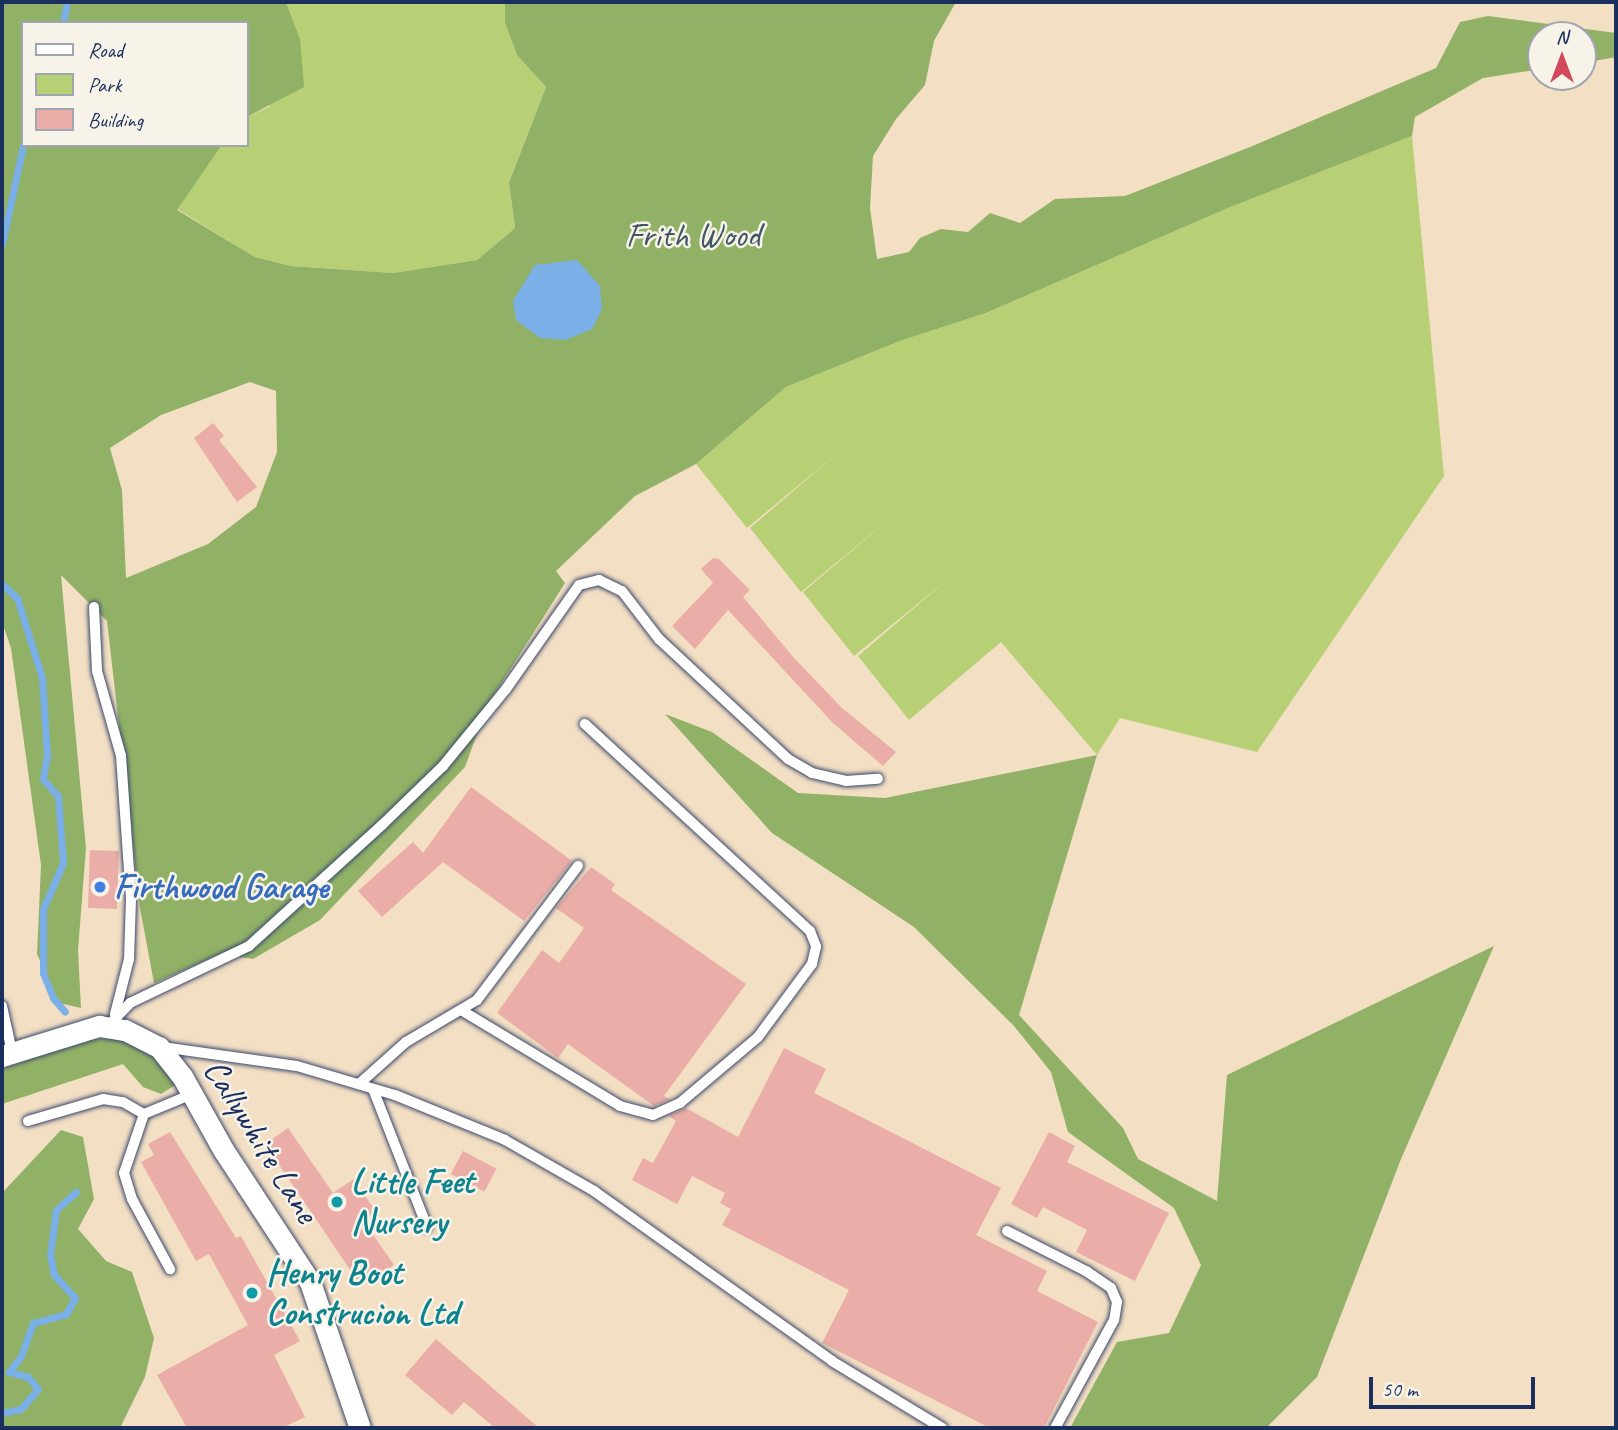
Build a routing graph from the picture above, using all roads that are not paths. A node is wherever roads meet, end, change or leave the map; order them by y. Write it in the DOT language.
graph roads {
  1 [pos="94,607"];
  2 [pos="585,724"];
  3 [pos="878,779"];
  4 [pos="578,866"];
  5 [pos="2,1006"];
  6 [pos="461,1010"];
  7 [pos="111,1020"];
  8 [pos="159,1047"];
  9 [pos="7,1054"];
  10 [pos="359,1084"];
  11 [pos="373,1088"];
  12 [pos="192,1094"];
  13 [pos="144,1114"];
  14 [pos="28,1121"];
  15 [pos="426,1227"];
  16 [pos="1007,1231"];
  17 [pos="170,1269"];
  18 [pos="360,1428"];
  19 [pos="942,1428"];
  20 [pos="1055,1428"];
  1 -- 7 [label="lane"];
  2 -- 6 [label="lane"];
  3 -- 7 [label="lane"];
  4 -- 6 [label="lane"];
  5 -- 9 [label="lane"];
  6 -- 10 [label="lane"];
  7 -- 8 [label="street, Callywhite Lane"];
  7 -- 9 [label="street, Callywhite Lane"];
  8 -- 10 [label="lane"];
  8 -- 12 [label="street, Callywhite Lane"];
  10 -- 11 [label="lane"];
  11 -- 15 [label="lane"];
  11 -- 19 [label="lane"];
  12 -- 13 [label="lane"];
  12 -- 18 [label="street, Callywhite Lane"];
  13 -- 14 [label="lane"];
  13 -- 17 [label="lane"];
  16 -- 20 [label="lane"];
}
